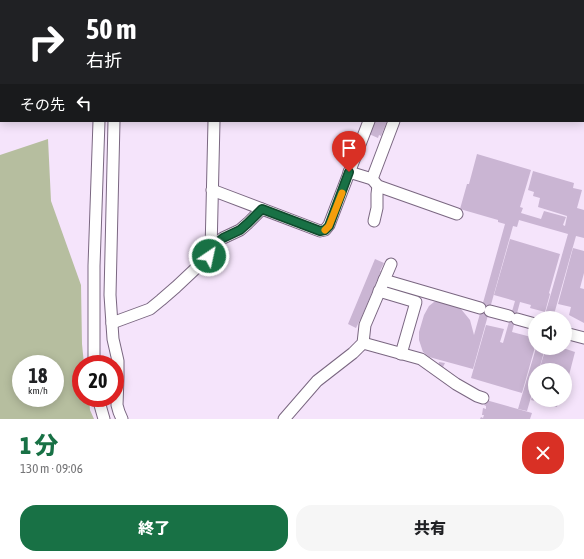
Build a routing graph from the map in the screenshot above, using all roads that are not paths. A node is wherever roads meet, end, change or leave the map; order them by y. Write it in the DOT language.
graph roads {
  1 [pos="99,122"];
  2 [pos="114,122"];
  3 [pos="214,122"];
  4 [pos="369,122"];
  5 [pos="394,122"];
  6 [pos="349,172"];
  7 [pos="376,182"];
  8 [pos="212,190"];
  9 [pos="262,209"];
  10 [pos="457,214"];
  11 [pos="374,221"];
  12 [pos="211,248"];
  13 [pos="391,264"];
  14 [pos="384,280"];
  15 [pos="379,291"];
  16 [pos="528,322"];
  17 [pos="112,323"];
  18 [pos="572,335"];
  19 [pos="584,338"];
  20 [pos="363,343"];
  21 [pos="401,354"];
  22 [pos="94,355"];
  23 [pos="483,398"];
  24 [pos="101,407"];
  25 [pos="104,419"];
  26 [pos="122,419"];
  27 [pos="284,419"];
  1 -- 22 [label="street"];
  2 -- 17 [label="street"];
  3 -- 8 [label="street"];
  4 -- 6 [label="street"];
  5 -- 7 [label="street"];
  6 -- 7 [label="street"];
  6 -- 9 [label="street"];
  7 -- 10 [label="street"];
  7 -- 11 [label="street"];
  8 -- 9 [label="street"];
  8 -- 12 [label="street"];
  9 -- 12 [label="street"];
  12 -- 17 [label="street"];
  13 -- 14 [label="street"];
  14 -- 15 [label="street"];
  14 -- 16 [label="street"];
  15 -- 20 [label="street"];
  15 -- 21 [label="street"];
  17 -- 26 [label="street"];
  18 -- 19 [label="street"];
  20 -- 21 [label="street"];
  20 -- 27 [label="street"];
  21 -- 23 [label="street"];
  24 -- 25 [label="street"];
}
